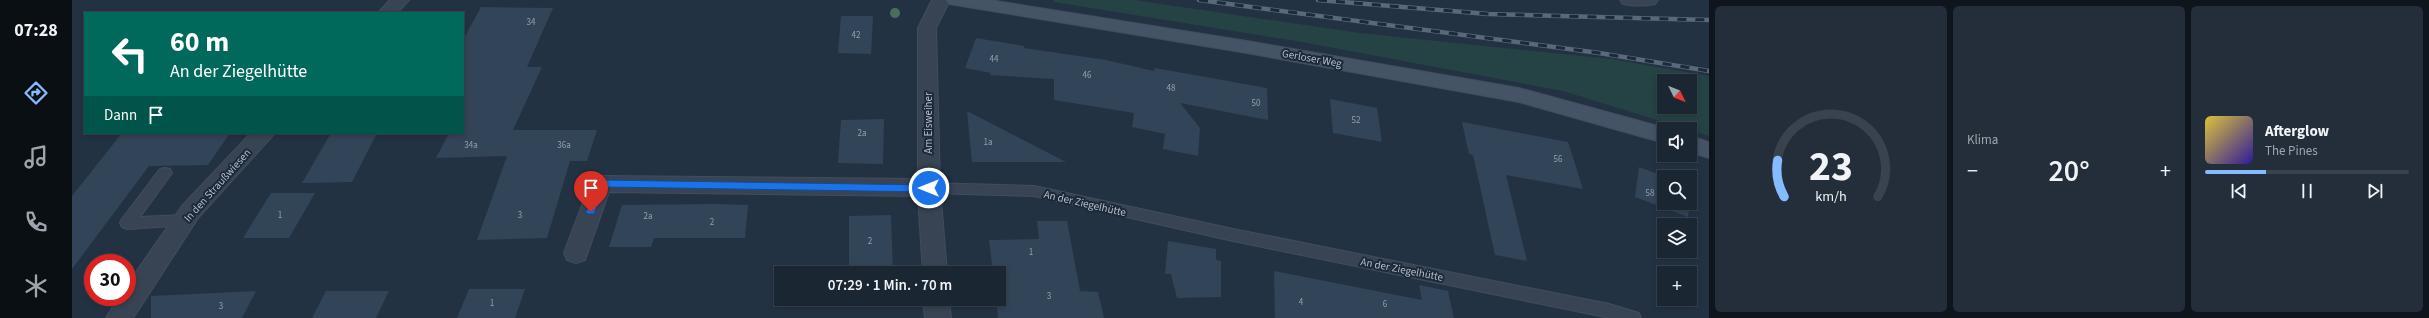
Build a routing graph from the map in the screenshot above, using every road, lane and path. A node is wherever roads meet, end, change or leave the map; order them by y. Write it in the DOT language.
graph roads {
  1 [pos="400,0"];
  2 [pos="941,0"];
  3 [pos="955,0"];
  4 [pos="1629,0"];
  5 [pos="1649,0"];
  6 [pos="388,12"];
  7 [pos="1657,133"];
  8 [pos="263,134"];
  9 [pos="1697,146"];
  10 [pos="1709,150"];
  11 [pos="165,174"];
  12 [pos="929,188"];
  13 [pos="184,221"];
  14 [pos="576,253"];
  15 [pos="934,266"];
  16 [pos="937,306"];
  17 [pos="119,318"];
  18 [pos="938,318"];
  19 [pos="1633,318"];
  1 -- 6 [label="street"];
  2 -- 12 [label="street, Am Eisweiher"];
  3 -- 7 [label="street, Gerloser Weg"];
  4 -- 5 [label="street"];
  8 -- 13 [label="street, In den Straußwiesen"];
  9 -- 10 [label="street"];
  11 -- 13 [label="lane"];
  12 -- 14 [label="street, An der Ziegelhütte"];
  12 -- 15 [label="street, Am Eisweiher"];
  12 -- 19 [label="lane, An der Ziegelhütte"];
  13 -- 17 [label="street, In den Straußwiesen"];
  16 -- 18 [label="street"];
}
